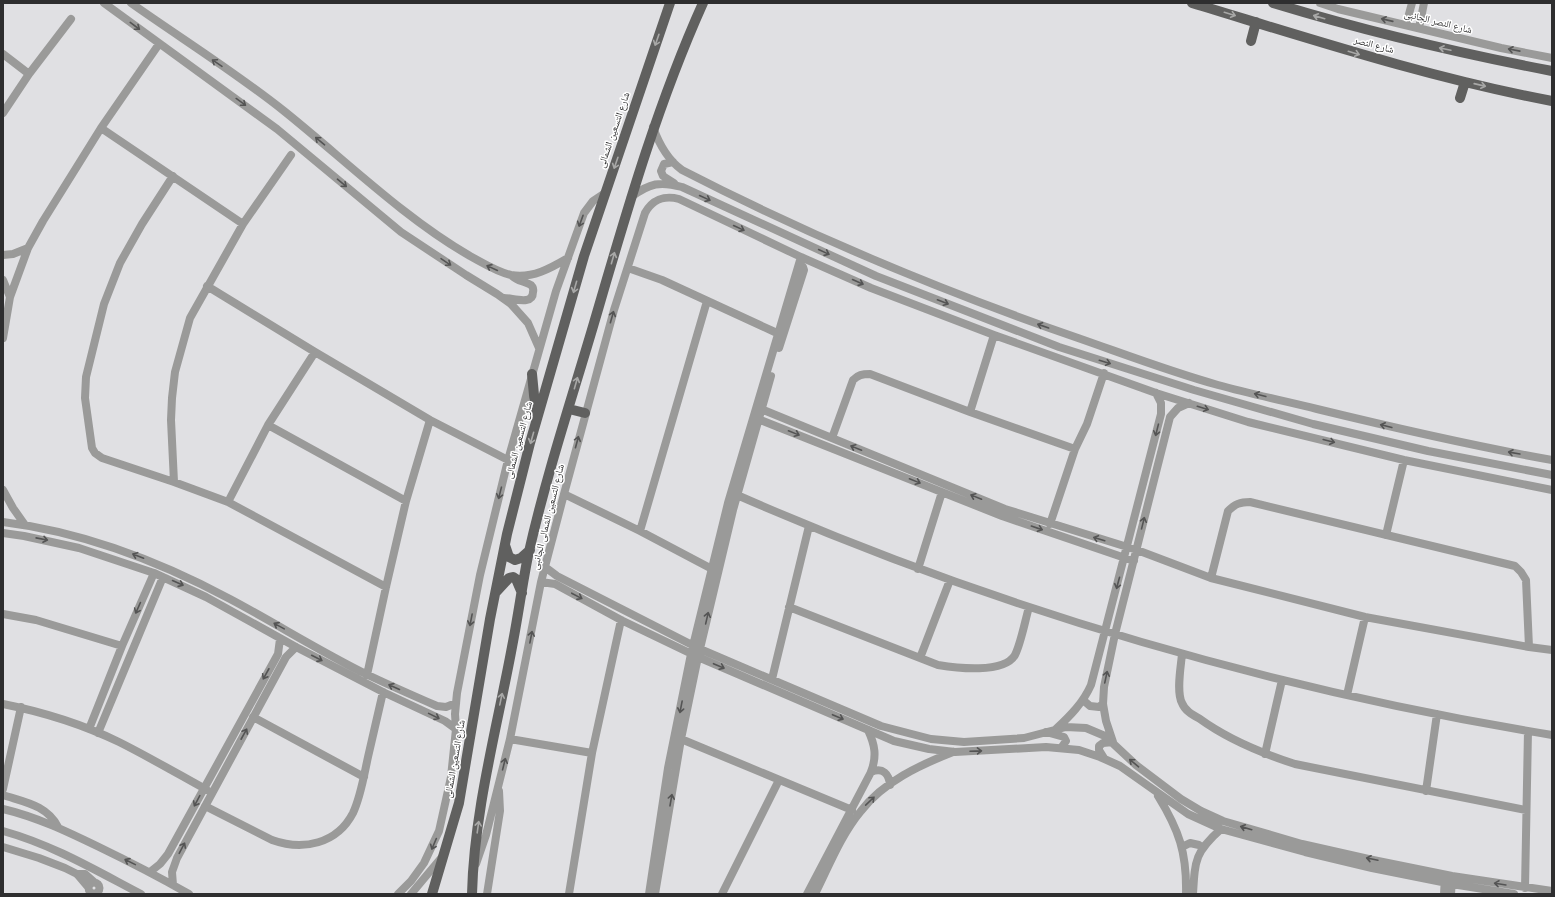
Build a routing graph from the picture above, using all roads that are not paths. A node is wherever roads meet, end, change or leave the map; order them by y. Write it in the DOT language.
graph roads {
  1 [pos="104,3"];
  2 [pos="131,3"];
  3 [pos="670,3"];
  4 [pos="703,3"];
  5 [pos="1192,3"];
  6 [pos="1273,3"];
  7 [pos="1320,3"];
  8 [pos="1412,3"];
  9 [pos="1424,3"];
  10 [pos="71,19"];
  11 [pos="1256,22"];
  12 [pos="1406,25"];
  13 [pos="1419,28"];
  14 [pos="1250,41"];
  15 [pos="158,44"];
  16 [pos="3,54"];
  17 [pos="1552,58"];
  18 [pos="1552,71"];
  19 [pos="29,74"];
  20 [pos="1465,82"];
  21 [pos="1460,98"];
  22 [pos="1552,100"];
  23 [pos="3,113"];
  24 [pos="653,127"];
  25 [pos="101,128"];
  26 [pos="291,155"];
  27 [pos="673,162"];
  28 [pos="173,176"];
  29 [pos="682,187"];
  30 [pos="605,193"];
  31 [pos="631,197"];
  32 [pos="244,224"];
  33 [pos="28,248"];
  34 [pos="3,255"];
  35 [pos="568,258"];
  36 [pos="800,260"];
  37 [pos="628,268"];
  38 [pos="510,275"];
  39 [pos="876,276"];
  40 [pos="3,280"];
  41 [pos="207,286"];
  42 [pos="871,288"];
  43 [pos="10,297"];
  44 [pos="504,298"];
  45 [pos="708,301"];
  46 [pos="777,333"];
  47 [pos="1064,334"];
  48 [pos="994,335"];
  49 [pos="3,338"];
  50 [pos="1084,340"];
  51 [pos="1058,347"];
  52 [pos="539,348"];
  53 [pos="315,352"];
  54 [pos="1080,354"];
  55 [pos="532,374"];
  56 [pos="1104,374"];
  57 [pos="1156,393"];
  58 [pos="1189,403"];
  59 [pos="569,409"];
  60 [pos="761,409"];
  61 [pos="970,412"];
  62 [pos="585,413"];
  63 [pos="758,419"];
  64 [pos="430,420"];
  65 [pos="536,422"];
  66 [pos="1314,424"];
  67 [pos="268,425"];
  68 [pos="1311,437"];
  69 [pos="832,438"];
  70 [pos="1075,448"];
  71 [pos="745,456"];
  72 [pos="1535,457"];
  73 [pos="508,460"];
  74 [pos="1404,460"];
  75 [pos="1552,460"];
  76 [pos="1534,471"];
  77 [pos="1551,474"];
  78 [pos="174,482"];
  79 [pos="3,490"];
  80 [pos="1552,490"];
  81 [pos="942,492"];
  82 [pos="564,494"];
  83 [pos="737,495"];
  84 [pos="406,501"];
  85 [pos="228,502"];
  86 [pos="3,522"];
  87 [pos="25,524"];
  88 [pos="1050,524"];
  89 [pos="809,526"];
  90 [pos="640,531"];
  91 [pos="3,533"];
  92 [pos="1386,535"];
  93 [pos="82,537"];
  94 [pos="505,546"];
  95 [pos="1127,547"];
  96 [pos="79,548"];
  97 [pos="530,550"];
  98 [pos="1137,550"];
  99 [pos="1124,557"];
  100 [pos="1134,561"];
  101 [pos="545,567"];
  102 [pos="712,569"];
  103 [pos="918,569"];
  104 [pos="154,573"];
  105 [pos="163,577"];
  106 [pos="1211,578"];
  107 [pos="950,580"];
  108 [pos="541,582"];
  109 [pos="386,587"];
  110 [pos="495,593"];
  111 [pos="522,593"];
  112 [pos="789,607"];
  113 [pos="1029,607"];
  114 [pos="3,614"];
  115 [pos="1365,617"];
  116 [pos="621,620"];
  117 [pos="1105,631"];
  118 [pos="1115,634"];
  119 [pos="280,639"];
  120 [pos="122,646"];
  121 [pos="296,647"];
  122 [pos="1529,647"];
  123 [pos="1552,650"];
  124 [pos="696,651"];
  125 [pos="1182,654"];
  126 [pos="920,658"];
  127 [pos="367,675"];
  128 [pos="772,680"];
  129 [pos="1282,680"];
  130 [pos="383,692"];
  131 [pos="1347,695"];
  132 [pos="1083,700"];
  133 [pos="3,704"];
  134 [pos="456,704"];
  135 [pos="1103,704"];
  136 [pos="21,708"];
  137 [pos="1437,714"];
  138 [pos="253,717"];
  139 [pos="89,729"];
  140 [pos="456,729"];
  141 [pos="1056,729"];
  142 [pos="868,730"];
  143 [pos="1528,731"];
  144 [pos="1046,732"];
  145 [pos="98,733"];
  146 [pos="1552,735"];
  147 [pos="510,739"];
  148 [pos="681,739"];
  149 [pos="1113,742"];
  150 [pos="1061,748"];
  151 [pos="955,752"];
  152 [pos="592,753"];
  153 [pos="1265,754"];
  154 [pos="1105,759"];
  155 [pos="871,772"];
  156 [pos="364,777"];
  157 [pos="779,780"];
  158 [pos="890,785"];
  159 [pos="498,787"];
  160 [pos="204,788"];
  161 [pos="3,789"];
  162 [pos="1426,791"];
  163 [pos="212,792"];
  164 [pos="1156,792"];
  165 [pos="3,795"];
  166 [pos="205,806"];
  167 [pos="3,809"];
  168 [pos="852,810"];
  169 [pos="1526,810"];
  170 [pos="58,827"];
  171 [pos="1221,829"];
  172 [pos="3,831"];
  173 [pos="18,835"];
  174 [pos="3,847"];
  175 [pos="1182,847"];
  176 [pos="1202,848"];
  177 [pos="13,850"];
  178 [pos="445,853"];
  179 [pos="474,868"];
  180 [pos="150,872"];
  181 [pos="101,873"];
  182 [pos="1448,879"];
  183 [pos="173,885"];
  184 [pos="92,888"];
  185 [pos="1525,888"];
  186 [pos="1552,891"];
  187 [pos="141,894"];
  188 [pos="189,894"];
  189 [pos="398,894"];
  190 [pos="412,894"];
  191 [pos="432,894"];
  192 [pos="472,894"];
  193 [pos="487,894"];
  194 [pos="569,894"];
  195 [pos="649,894"];
  196 [pos="655,894"];
  197 [pos="722,894"];
  198 [pos="807,894"];
  199 [pos="815,894"];
  200 [pos="1186,894"];
  201 [pos="1193,894"];
  202 [pos="1444,894"];
  203 [pos="1451,894"];
  204 [pos="1514,894"];
  1 -- 15 [label="street, one-way"];
  38 -- 2 [label="street, one-way"];
  3 -- 30 [label="main road, شارع التسعين الشمالى, one-way"];
  4 -- 24 [label="main road"];
  5 -- 11 [label="main road, شارع النصر, one-way"];
  18 -- 6 [label="main road, شارع النصر, one-way"];
  12 -- 7 [label="street, شارع النصر الجانبى, one-way"];
  8 -- 12 [label="street"];
  9 -- 13 [label="street"];
  10 -- 19 [label="street"];
  11 -- 14 [label="main road"];
  11 -- 20 [label="main road, شارع النصر, one-way"];
  12 -- 13 [label="street, شارع النصر الجانبى"];
  17 -- 13 [label="street, شارع النصر الجانبى, one-way"];
  15 -- 25 [label="street"];
  15 -- 44 [label="street, one-way"];
  16 -- 19 [label="street"];
  19 -- 23 [label="street"];
  20 -- 21 [label="main road"];
  20 -- 22 [label="main road, شارع النصر, one-way"];
  24 -- 27 [label="street"];
  24 -- 31 [label="main road"];
  25 -- 28 [label="street"];
  25 -- 33 [label="street"];
  26 -- 32 [label="street"];
  27 -- 29 [label="street"];
  47 -- 27 [label="street, one-way"];
  28 -- 32 [label="street"];
  28 -- 78 [label="street"];
  29 -- 31 [label="street"];
  29 -- 39 [label="street, one-way"];
  30 -- 35 [label="street, one-way"];
  30 -- 65 [label="main road, شارع التسعين الشمالى, one-way"];
  59 -- 31 [label="main road, one-way"];
  32 -- 41 [label="street"];
  33 -- 34 [label="street"];
  33 -- 43 [label="street"];
  35 -- 38 [label="street"];
  35 -- 52 [label="street"];
  37 -- 36 [label="street, شارع التسعين الشمالى الجانبى, one-way"];
  36 -- 42 [label="street, one-way"];
  36 -- 46 [label="street"];
  36 -- 60 [label="street"];
  37 -- 45 [label="street"];
  62 -- 37 [label="street, شارع التسعين الشمالى الجانبى, one-way"];
  38 -- 44 [label="street"];
  39 -- 42 [label="street"];
  39 -- 51 [label="street, one-way"];
  40 -- 43 [label="street"];
  41 -- 53 [label="street"];
  41 -- 78 [label="street"];
  42 -- 48 [label="street"];
  43 -- 49 [label="street"];
  44 -- 52 [label="street"];
  45 -- 46 [label="street"];
  45 -- 90 [label="street"];
  46 -- 71 [label="street"];
  47 -- 50 [label="street"];
  47 -- 51 [label="street"];
  48 -- 56 [label="street"];
  48 -- 61 [label="street"];
  50 -- 54 [label="street"];
  72 -- 50 [label="street, one-way"];
  51 -- 54 [label="street"];
  52 -- 55 [label="street"];
  53 -- 64 [label="street"];
  53 -- 67 [label="street"];
  54 -- 66 [label="street, one-way"];
  55 -- 65 [label="main road"];
  55 -- 73 [label="street"];
  56 -- 57 [label="street"];
  56 -- 70 [label="street"];
  57 -- 58 [label="street"];
  57 -- 95 [label="street, one-way"];
  58 -- 68 [label="street, one-way"];
  98 -- 58 [label="street, one-way"];
  59 -- 62 [label="main road"];
  59 -- 97 [label="main road"];
  60 -- 63 [label="street"];
  60 -- 69 [label="street"];
  61 -- 69 [label="street"];
  61 -- 70 [label="street"];
  82 -- 62 [label="street, شارع التسعين الشمالى الجانبى, one-way"];
  63 -- 71 [label="street"];
  63 -- 81 [label="street, one-way"];
  64 -- 73 [label="street"];
  64 -- 84 [label="street"];
  65 -- 94 [label="main road, شارع التسعين الشمالى, one-way"];
  66 -- 68 [label="street"];
  66 -- 76 [label="street"];
  67 -- 84 [label="street"];
  67 -- 85 [label="street"];
  68 -- 74 [label="street, one-way"];
  88 -- 69 [label="street, one-way"];
  70 -- 88 [label="street"];
  71 -- 83 [label="street"];
  71 -- 102 [label="street"];
  72 -- 75 [label="street"];
  72 -- 76 [label="street"];
  73 -- 134 [label="street, one-way"];
  74 -- 80 [label="street"];
  74 -- 92 [label="street"];
  75 -- 77 [label="street"];
  76 -- 77 [label="street"];
  78 -- 85 [label="street"];
  79 -- 87 [label="street"];
  81 -- 99 [label="street, one-way"];
  81 -- 103 [label="street"];
  82 -- 90 [label="street"];
  82 -- 101 [label="street, شارع التسعين الشمالى الجانبى"];
  83 -- 89 [label="street"];
  124 -- 83 [label="street, one-way"];
  84 -- 109 [label="street"];
  85 -- 109 [label="street"];
  86 -- 87 [label="street"];
  87 -- 93 [label="street"];
  95 -- 88 [label="street, one-way"];
  89 -- 103 [label="street"];
  89 -- 112 [label="street"];
  90 -- 102 [label="street"];
  91 -- 96 [label="street, one-way"];
  92 -- 106 [label="street"];
  92 -- 122 [label="street"];
  93 -- 96 [label="street"];
  127 -- 93 [label="street, one-way"];
  94 -- 97 [label="main road"];
  94 -- 110 [label="main road, شارع التسعين الشمالى"];
  95 -- 98 [label="street"];
  95 -- 99 [label="street"];
  96 -- 104 [label="street"];
  97 -- 111 [label="main road"];
  98 -- 100 [label="street"];
  98 -- 106 [label="street"];
  99 -- 100 [label="street"];
  99 -- 117 [label="street, one-way"];
  100 -- 118 [label="street"];
  101 -- 108 [label="street, شارع التسعين الشمالى الجانبى"];
  101 -- 124 [label="street"];
  102 -- 124 [label="street"];
  103 -- 107 [label="street"];
  104 -- 105 [label="street"];
  104 -- 120 [label="street, one-way"];
  105 -- 119 [label="street, one-way"];
  105 -- 145 [label="street"];
  106 -- 115 [label="street"];
  107 -- 113 [label="street"];
  107 -- 126 [label="street"];
  108 -- 116 [label="street, one-way"];
  147 -- 108 [label="street, شارع التسعين الشمالى الجانبى, one-way"];
  109 -- 127 [label="street"];
  110 -- 111 [label="main road"];
  110 -- 178 [label="main road, شارع التسعين الشمالى"];
  179 -- 111 [label="main road, one-way"];
  112 -- 126 [label="street"];
  112 -- 128 [label="street"];
  113 -- 117 [label="street"];
  113 -- 126 [label="street"];
  114 -- 120 [label="street"];
  115 -- 122 [label="street"];
  115 -- 131 [label="street"];
  116 -- 124 [label="street"];
  116 -- 152 [label="street"];
  117 -- 118 [label="street"];
  117 -- 132 [label="street"];
  118 -- 125 [label="street"];
  135 -- 118 [label="street, one-way"];
  119 -- 121 [label="street"];
  119 -- 160 [label="street, one-way"];
  120 -- 139 [label="street"];
  121 -- 130 [label="street, one-way"];
  121 -- 138 [label="street"];
  122 -- 123 [label="street"];
  124 -- 128 [label="street"];
  124 -- 142 [label="street, one-way"];
  124 -- 148 [label="street"];
  124 -- 195 [label="street, one-way"];
  125 -- 129 [label="street"];
  125 -- 153 [label="street"];
  134 -- 127 [label="street, one-way"];
  128 -- 144 [label="street"];
  129 -- 131 [label="street"];
  129 -- 153 [label="street"];
  130 -- 140 [label="street, one-way"];
  130 -- 156 [label="street"];
  131 -- 137 [label="street"];
  132 -- 135 [label="street"];
  132 -- 141 [label="street"];
  133 -- 136 [label="street"];
  134 -- 140 [label="street"];
  135 -- 149 [label="street"];
  136 -- 139 [label="street"];
  136 -- 161 [label="street"];
  137 -- 143 [label="street"];
  137 -- 162 [label="street"];
  138 -- 156 [label="street"];
  163 -- 138 [label="street, one-way"];
  139 -- 145 [label="street"];
  140 -- 189 [label="street, one-way"];
  141 -- 144 [label="street"];
  141 -- 149 [label="street"];
  142 -- 151 [label="street"];
  142 -- 155 [label="street"];
  143 -- 146 [label="street"];
  143 -- 169 [label="street"];
  144 -- 150 [label="street"];
  145 -- 160 [label="street"];
  147 -- 152 [label="street"];
  159 -- 147 [label="street, شارع التسعين الشمالى الجانبى, one-way"];
  148 -- 157 [label="street"];
  196 -- 148 [label="street, one-way"];
  149 -- 154 [label="street"];
  182 -- 149 [label="street, one-way"];
  151 -- 150 [label="street, one-way"];
  150 -- 154 [label="street"];
  151 -- 158 [label="street"];
  152 -- 194 [label="street"];
  153 -- 162 [label="street"];
  154 -- 164 [label="street"];
  155 -- 158 [label="street"];
  155 -- 168 [label="street"];
  156 -- 166 [label="street"];
  157 -- 168 [label="street"];
  157 -- 197 [label="street"];
  199 -- 158 [label="street, one-way"];
  159 -- 179 [label="street, شارع التسعين الشمالى الجانبى"];
  159 -- 193 [label="street"];
  160 -- 163 [label="street"];
  160 -- 180 [label="street, one-way"];
  162 -- 169 [label="street"];
  163 -- 166 [label="street"];
  164 -- 171 [label="street"];
  164 -- 175 [label="street"];
  165 -- 170 [label="street"];
  183 -- 166 [label="street, one-way"];
  167 -- 170 [label="street"];
  168 -- 198 [label="street"];
  169 -- 185 [label="street"];
  180 -- 170 [label="street, one-way"];
  171 -- 176 [label="street"];
  171 -- 182 [label="street"];
  172 -- 173 [label="street"];
  173 -- 177 [label="street"];
  173 -- 181 [label="street"];
  174 -- 177 [label="street"];
  175 -- 176 [label="street"];
  175 -- 200 [label="street"];
  176 -- 201 [label="street"];
  177 -- 184 [label="street"];
  178 -- 190 [label="street"];
  178 -- 191 [label="main road, شارع التسعين الشمالى"];
  179 -- 192 [label="main road"];
  180 -- 183 [label="street"];
  181 -- 184 [label="street"];
  181 -- 187 [label="street"];
  185 -- 182 [label="street, one-way"];
  182 -- 202 [label="street"];
  182 -- 203 [label="street"];
  182 -- 204 [label="street"];
  183 -- 188 [label="street"];
  185 -- 186 [label="street"];
}
